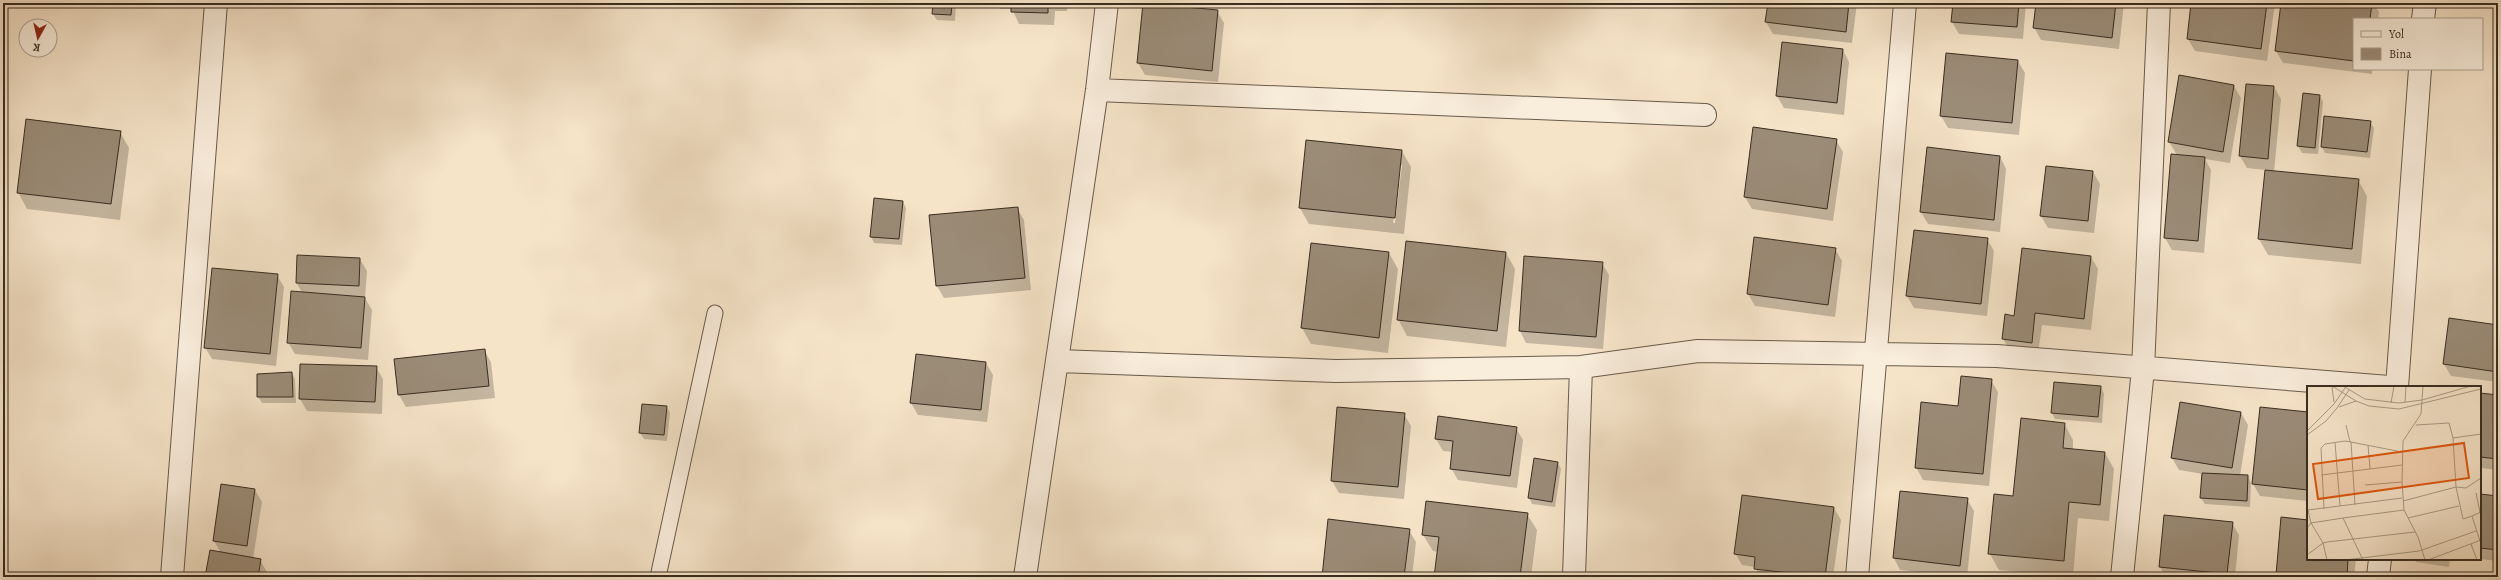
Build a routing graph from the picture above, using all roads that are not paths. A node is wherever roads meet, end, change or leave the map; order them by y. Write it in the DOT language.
graph roads {
  1 [pos="216,3"];
  2 [pos="1107,3"];
  3 [pos="1905,3"];
  4 [pos="2160,3"];
  5 [pos="2425,3"];
  6 [pos="2423,18"];
  7 [pos="2420,70"];
  8 [pos="1096,90"];
  9 [pos="1705,115"];
  10 [pos="715,313"];
  11 [pos="1875,355"];
  12 [pos="1058,361"];
  13 [pos="1581,367"];
  14 [pos="2143,369"];
  15 [pos="2375,386"];
  16 [pos="2397,386"];
  17 [pos="2380,560"];
  18 [pos="172,577"];
  19 [pos="658,577"];
  20 [pos="1025,577"];
  21 [pos="1574,577"];
  22 [pos="1858,577"];
  23 [pos="2122,577"];
  24 [pos="2378,577"];
  1 -- 18 [label="street"];
  2 -- 8 [label="street"];
  3 -- 11 [label="street"];
  4 -- 14 [label="street"];
  5 -- 6 [label="street"];
  7 -- 16 [label="street"];
  8 -- 9 [label="street"];
  8 -- 12 [label="street"];
  10 -- 19 [label="lane"];
  11 -- 13 [label="street"];
  11 -- 14 [label="street"];
  11 -- 22 [label="street"];
  12 -- 13 [label="street"];
  12 -- 20 [label="street"];
  13 -- 21 [label="street"];
  14 -- 15 [label="street"];
  14 -- 23 [label="street"];
  17 -- 24 [label="street"];
}
